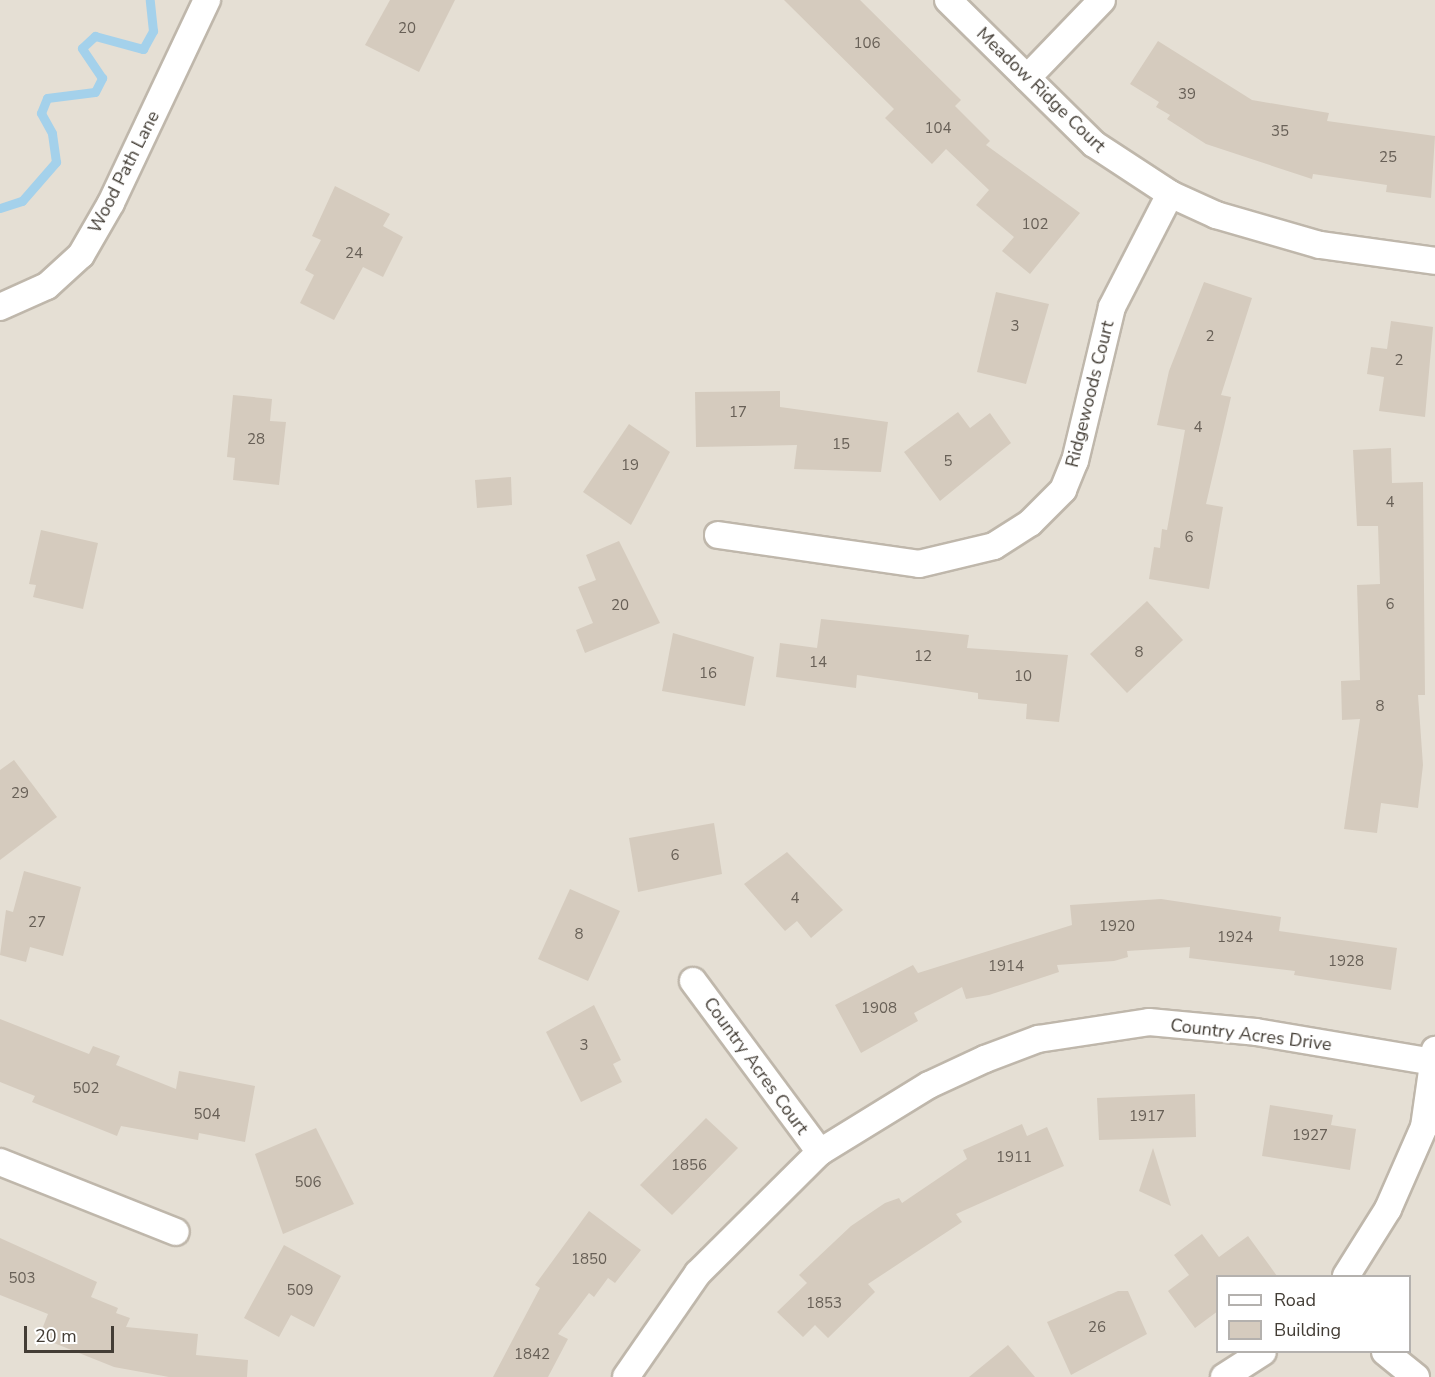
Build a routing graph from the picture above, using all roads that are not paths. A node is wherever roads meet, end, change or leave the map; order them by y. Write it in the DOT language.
graph roads {
  1 [pos="207,0"];
  2 [pos="948,0"];
  3 [pos="1102,0"];
  4 [pos="1027,78"];
  5 [pos="1170,194"];
  6 [pos="1435,261"];
  7 [pos="0,307"];
  8 [pos="718,535"];
  9 [pos="693,981"];
  10 [pos="1434,1056"];
  11 [pos="820,1152"];
  12 [pos="0,1162"];
  13 [pos="176,1232"];
  14 [pos="1347,1275"];
  15 [pos="1261,1353"];
  16 [pos="1386,1353"];
  17 [pos="626,1377"];
  18 [pos="1224,1377"];
  19 [pos="1416,1377"];
  1 -- 7 [label="street, Wood Path Lane"];
  2 -- 4 [label="street, Meadow Ridge Court"];
  3 -- 4 [label="street"];
  4 -- 5 [label="street, Meadow Ridge Court"];
  5 -- 6 [label="street, Meadow Ridge Court"];
  5 -- 8 [label="street, Ridgewoods Court"];
  9 -- 11 [label="street, Country Acres Court"];
  10 -- 11 [label="street, Country Acres Drive"];
  10 -- 14 [label="street"];
  11 -- 17 [label="street, Country Acres Drive"];
  12 -- 13 [label="street"];
  15 -- 18 [label="street"];
  16 -- 19 [label="street"];
}
